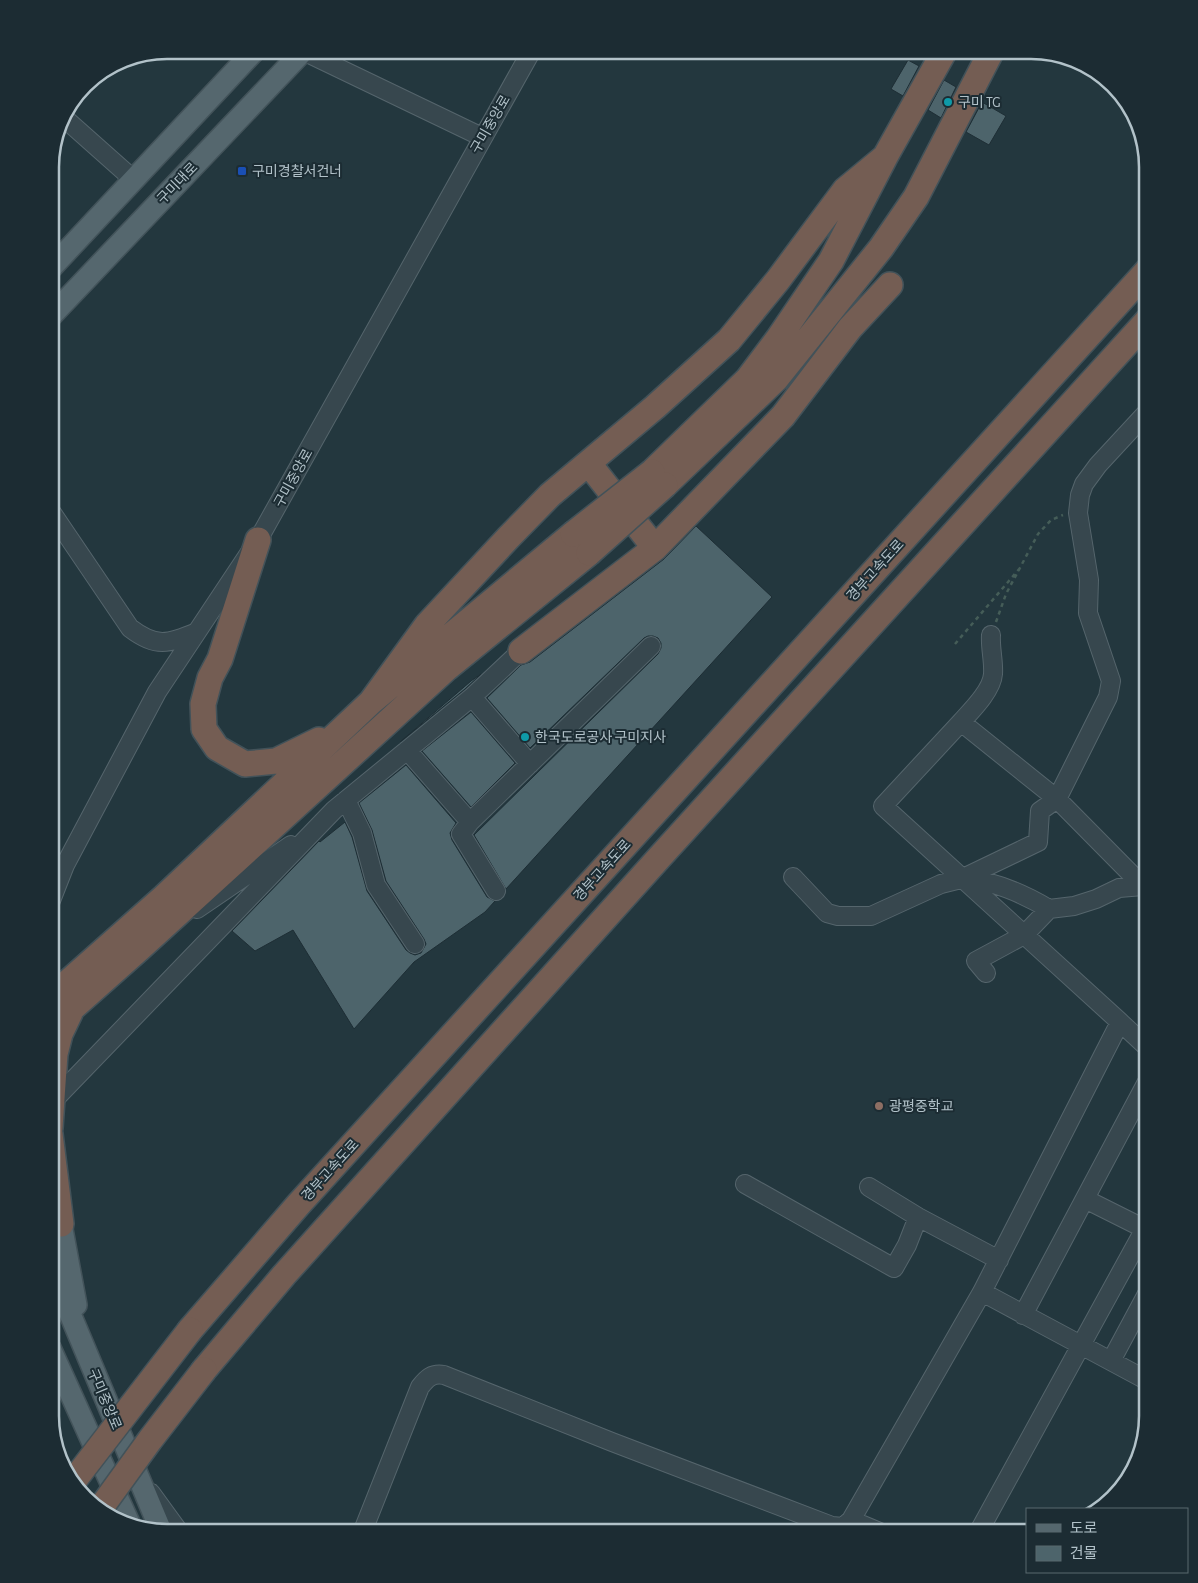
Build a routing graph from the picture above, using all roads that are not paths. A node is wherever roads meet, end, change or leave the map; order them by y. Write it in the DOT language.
graph roads {
  1 [pos="247,59"];
  2 [pos="295,59"];
  3 [pos="322,59"];
  4 [pos="527,59"];
  5 [pos="940,59"];
  6 [pos="987,59"];
  7 [pos="212,97"];
  8 [pos="237,120"];
  9 [pos="69,122"];
  10 [pos="482,137"];
  11 [pos="884,157"];
  12 [pos="134,180"];
  13 [pos="100,216"];
  14 [pos="59,242"];
  15 [pos="59,259"];
  16 [pos="1139,280"];
  17 [pos="890,286"];
  18 [pos="59,311"];
  19 [pos="1139,330"];
  20 [pos="1139,421"];
  21 [pos="589,464"];
  22 [pos="658,478"];
  23 [pos="59,523"];
  24 [pos="258,540"];
  25 [pos="581,544"];
  26 [pos="655,548"];
  27 [pos="197,632"];
  28 [pos="991,635"];
  29 [pos="651,646"];
  30 [pos="521,651"];
  31 [pos="472,697"];
  32 [pos="371,702"];
  33 [pos="961,722"];
  34 [pos="344,728"];
  35 [pos="407,750"];
  36 [pos="530,764"];
  37 [pos="1058,799"];
  38 [pos="340,806"];
  39 [pos="470,822"];
  40 [pos="319,826"];
  41 [pos="793,877"];
  42 [pos="961,879"];
  43 [pos="1139,879"];
  44 [pos="59,880"];
  45 [pos="1139,887"];
  46 [pos="496,891"];
  47 [pos="1049,909"];
  48 [pos="1024,934"];
  49 [pos="414,944"];
  50 [pos="139,949"];
  51 [pos="986,973"];
  52 [pos="61,1004"];
  53 [pos="1120,1022"];
  54 [pos="59,1038"];
  55 [pos="1139,1040"];
  56 [pos="59,1095"];
  57 [pos="1139,1097"];
  58 [pos="745,1184"];
  59 [pos="869,1187"];
  60 [pos="1085,1199"];
  61 [pos="59,1215"];
  62 [pos="918,1217"];
  63 [pos="1139,1223"];
  64 [pos="60,1224"];
  65 [pos="1139,1239"];
  66 [pos="999,1260"];
  67 [pos="59,1287"];
  68 [pos="982,1292"];
  69 [pos="1139,1309"];
  70 [pos="1023,1315"];
  71 [pos="1081,1345"];
  72 [pos="84,1347"];
  73 [pos="1111,1361"];
  74 [pos="59,1368"];
  75 [pos="1139,1376"];
  76 [pos="90,1437"];
  77 [pos="136,1474"];
  78 [pos="77,1476"];
  79 [pos="103,1503"];
  80 [pos="104,1504"];
  81 [pos="126,1516"];
  82 [pos="851,1520"];
  83 [pos="158,1523"];
  84 [pos="173,1524"];
  85 [pos="366,1524"];
  86 [pos="827,1524"];
  87 [pos="846,1524"];
  88 [pos="861,1524"];
  89 [pos="983,1524"];
  1 -- 7 [label="main road"];
  2 -- 8 [label="main road, 구미대로"];
  3 -- 10 [label="street"];
  4 -- 10 [label="street, 구미중앙로"];
  5 -- 11 [label="highway"];
  6 -- 22 [label="highway"];
  7 -- 8 [label="main road"];
  7 -- 12 [label="main road"];
  8 -- 18 [label="main road, 구미대로"];
  9 -- 12 [label="street"];
  10 -- 24 [label="street, 구미중앙로"];
  11 -- 21 [label="highway"];
  11 -- 22 [label="highway"];
  12 -- 13 [label="main road"];
  13 -- 14 [label="main road"];
  13 -- 15 [label="main road"];
  16 -- 78 [label="highway, 경부고속도로, bridge"];
  17 -- 26 [label="highway"];
  19 -- 80 [label="highway, bridge"];
  20 -- 37 [label="street"];
  21 -- 26 [label="highway"];
  21 -- 32 [label="highway"];
  22 -- 25 [label="highway, bridge"];
  23 -- 27 [label="street"];
  24 -- 27 [label="street, 구미중앙로"];
  24 -- 34 [label="highway"];
  25 -- 32 [label="highway"];
  25 -- 50 [label="highway"];
  26 -- 30 [label="highway"];
  27 -- 44 [label="street, 구미중앙로"];
  28 -- 33 [label="street"];
  29 -- 36 [label="street"];
  30 -- 31 [label="street"];
  31 -- 35 [label="street"];
  31 -- 36 [label="street"];
  32 -- 34 [label="highway"];
  33 -- 37 [label="street"];
  33 -- 42 [label="street"];
  34 -- 52 [label="highway"];
  35 -- 38 [label="street"];
  35 -- 39 [label="street"];
  36 -- 39 [label="street"];
  37 -- 42 [label="street"];
  37 -- 43 [label="street"];
  38 -- 40 [label="street"];
  38 -- 49 [label="street"];
  39 -- 46 [label="street"];
  40 -- 50 [label="street"];
  40 -- 56 [label="street"];
  41 -- 42 [label="street"];
  42 -- 47 [label="street"];
  42 -- 48 [label="street"];
  45 -- 47 [label="street"];
  47 -- 48 [label="street"];
  48 -- 51 [label="street"];
  48 -- 53 [label="street"];
  50 -- 52 [label="highway"];
  52 -- 54 [label="highway"];
  53 -- 55 [label="street"];
  53 -- 66 [label="street"];
  57 -- 60 [label="street"];
  58 -- 62 [label="street"];
  59 -- 62 [label="street"];
  60 -- 63 [label="street"];
  60 -- 70 [label="street"];
  61 -- 64 [label="highway"];
  62 -- 66 [label="street"];
  64 -- 72 [label="main road"];
  65 -- 71 [label="street"];
  66 -- 68 [label="street"];
  67 -- 72 [label="main road, 구미중앙로"];
  68 -- 70 [label="street"];
  68 -- 82 [label="street"];
  69 -- 73 [label="street"];
  70 -- 71 [label="street"];
  71 -- 73 [label="street"];
  71 -- 89 [label="street"];
  72 -- 77 [label="main road, 구미중앙로"];
  73 -- 75 [label="street"];
  74 -- 76 [label="main road, 구미중앙로"];
  76 -- 79 [label="main road"];
  76 -- 81 [label="main road, 구미중앙로"];
  77 -- 83 [label="main road, 구미중앙로"];
  77 -- 84 [label="street"];
  82 -- 87 [label="street"];
  82 -- 88 [label="street"];
  85 -- 86 [label="street"];
}
